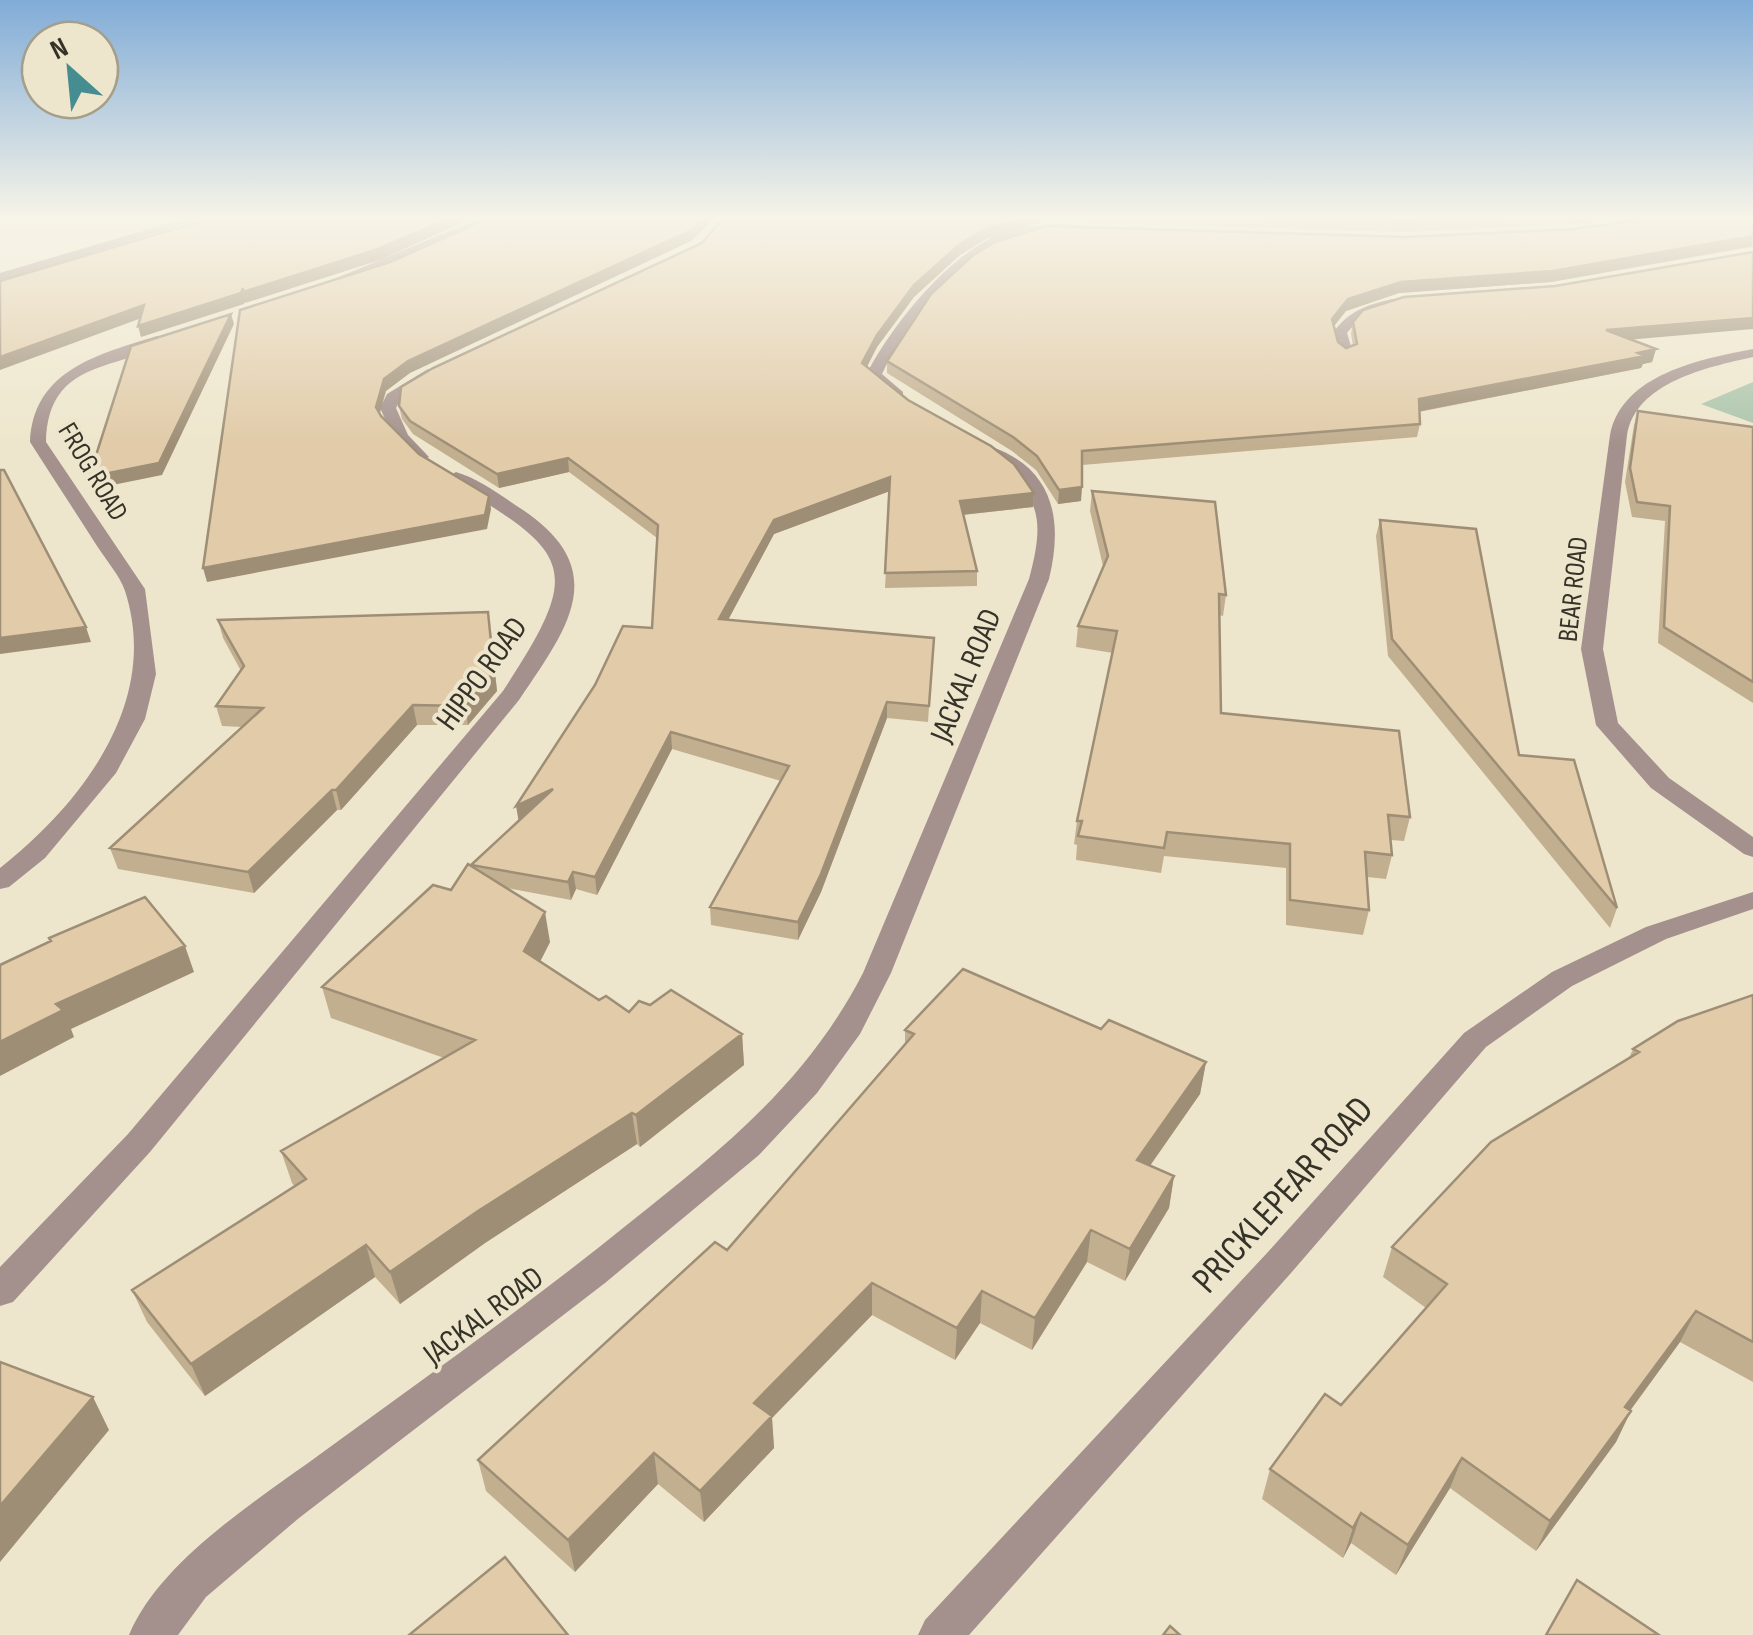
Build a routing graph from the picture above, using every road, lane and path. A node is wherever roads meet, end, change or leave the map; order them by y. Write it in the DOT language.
graph roads {
  1 [pos="935,292"];
  2 [pos="1400,301"];
  3 [pos="178,334"];
  4 [pos="1753,353"];
  5 [pos="1346,354"];
  6 [pos="443,366"];
  7 [pos="922,412"];
  8 [pos="972,440"];
  9 [pos="1753,849"];
  10 [pos="0,881"];
  11 [pos="1753,900"];
  12 [pos="0,1291"];
  13 [pos="151,1635"];
  14 [pos="940,1635"];
  1 -- 7 [label="street"];
  2 -- 5 [label="street"];
  3 -- 10 [label="street, FROG ROAD"];
  4 -- 9 [label="street, BEAR ROAD"];
  6 -- 12 [label="street, HIPPO ROAD"];
  8 -- 13 [label="street, JACKAL ROAD"];
  11 -- 14 [label="street, PRICKLEPEAR ROAD"];
}
